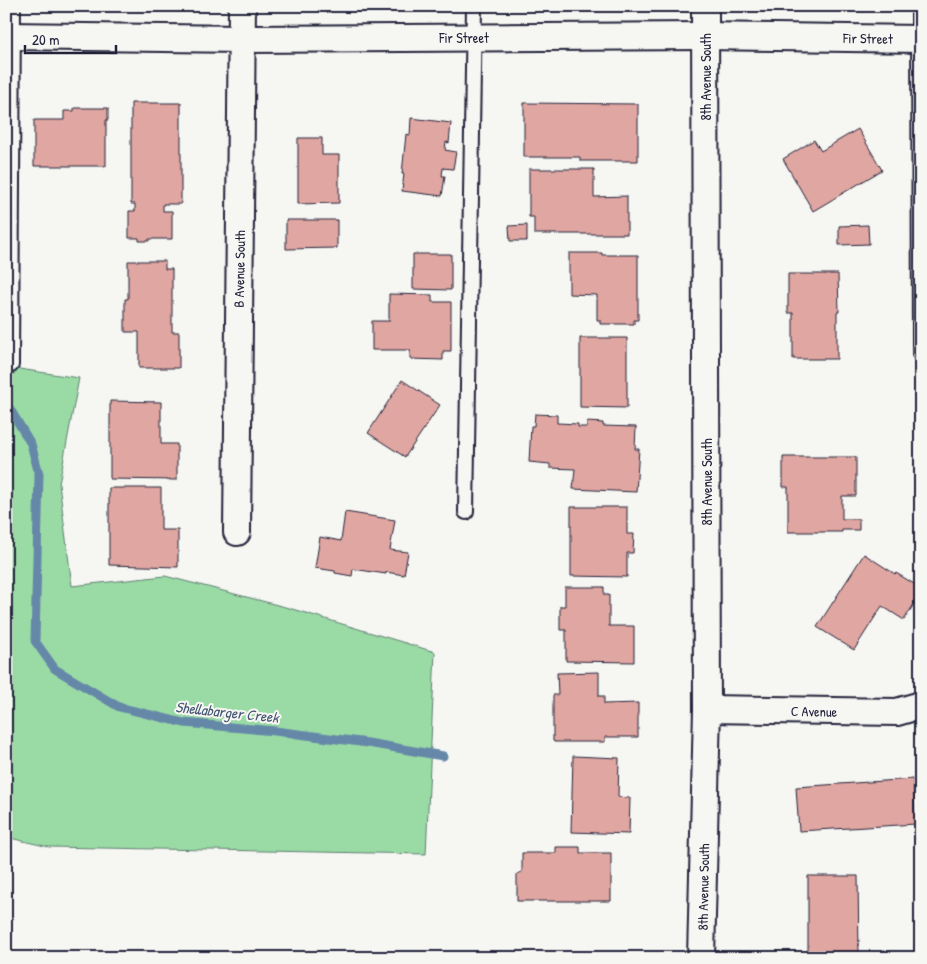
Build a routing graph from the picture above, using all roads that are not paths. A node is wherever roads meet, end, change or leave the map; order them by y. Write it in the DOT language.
graph roads {
  1 [pos="13,6"];
  2 [pos="242,6"];
  3 [pos="474,6"];
  4 [pos="705,6"];
  5 [pos="919,6"];
  6 [pos="10,36"];
  7 [pos="705,36"];
  8 [pos="474,37"];
  9 [pos="242,39"];
  10 [pos="920,39"];
  11 [pos="920,354"];
  12 [pos="11,365"];
  13 [pos="466,512"];
  14 [pos="237,532"];
  15 [pos="921,705"];
  16 [pos="707,710"];
  17 [pos="701,958"];
  1 -- 6 [label="lane"];
  2 -- 9 [label="street, B Avenue South"];
  3 -- 8 [label="lane"];
  4 -- 7 [label="street, 8th Avenue South"];
  5 -- 10 [label="lane"];
  6 -- 9 [label="street, Fir Street"];
  6 -- 12 [label="lane"];
  7 -- 8 [label="street, Fir Street"];
  7 -- 10 [label="street, Fir Street"];
  7 -- 16 [label="street, 8th Avenue South"];
  8 -- 9 [label="street, Fir Street"];
  8 -- 13 [label="lane"];
  9 -- 14 [label="street, B Avenue South"];
  10 -- 11 [label="lane"];
  15 -- 16 [label="street, C Avenue"];
  16 -- 17 [label="street, 8th Avenue South"];
}
